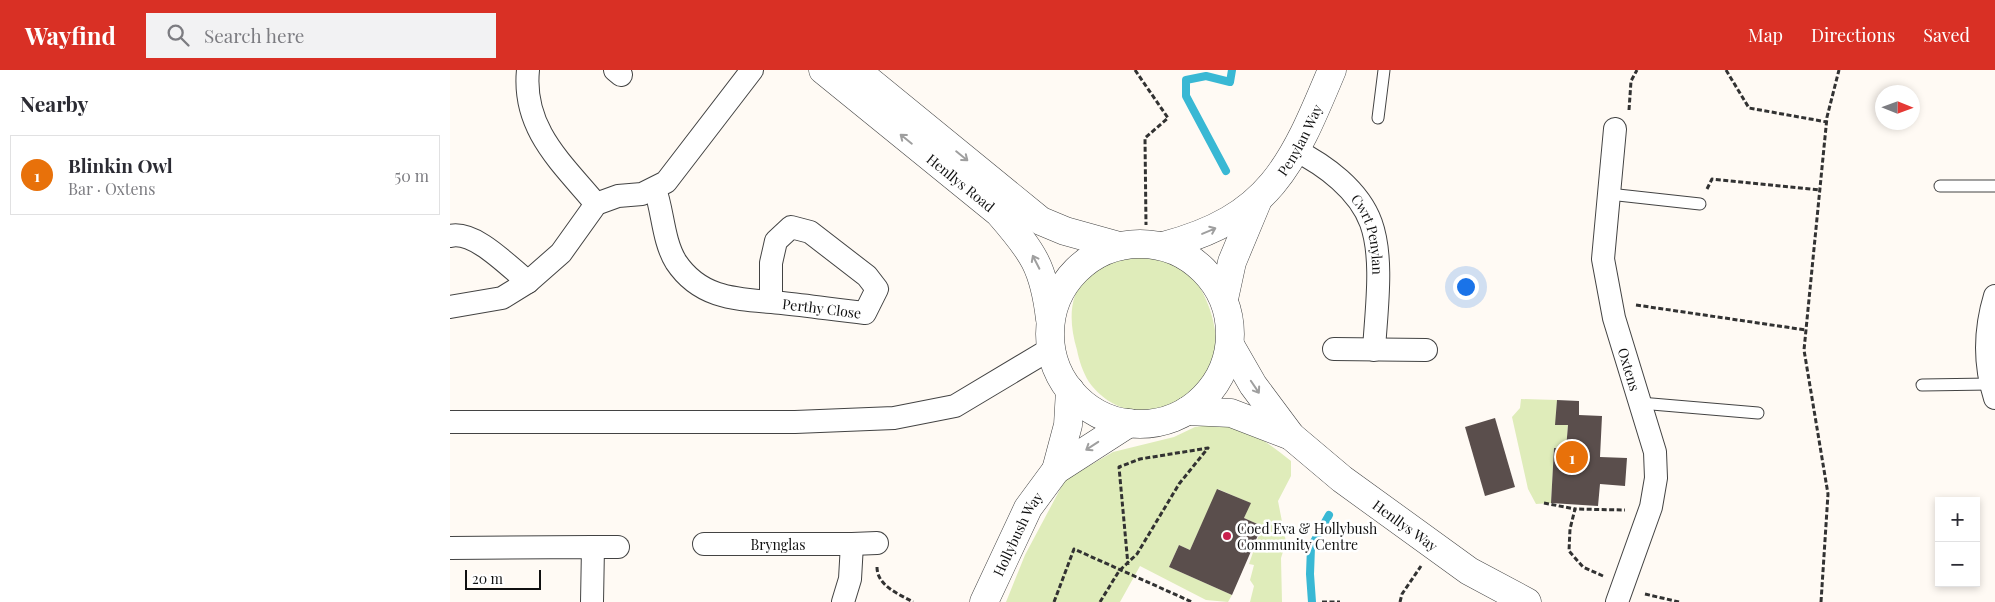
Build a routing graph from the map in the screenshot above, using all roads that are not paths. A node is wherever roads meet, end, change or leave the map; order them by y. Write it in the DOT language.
graph roads {
  1 [pos="528,70"];
  2 [pos="752,70"];
  3 [pos="823,70"];
  4 [pos="856,70"];
  5 [pos="1332,70"];
  6 [pos="1384,70"];
  7 [pos="1378,118"];
  8 [pos="1622,124"];
  9 [pos="1295,150"];
  10 [pos="1940,186"];
  11 [pos="1995,186"];
  12 [pos="655,188"];
  13 [pos="1609,194"];
  14 [pos="1258,202"];
  15 [pos="596,204"];
  16 [pos="1700,204"];
  17 [pos="450,236"];
  18 [pos="1142,245"];
  19 [pos="528,282"];
  20 [pos="1995,296"];
  21 [pos="1224,300"];
  22 [pos="771,302"];
  23 [pos="450,307"];
  24 [pos="1051,337"];
  25 [pos="1230,345"];
  26 [pos="1334,349"];
  27 [pos="1374,350"];
  28 [pos="1426,350"];
  29 [pos="1922,385"];
  30 [pos="1070,390"];
  31 [pos="1993,391"];
  32 [pos="1640,403"];
  33 [pos="1187,411"];
  34 [pos="1758,413"];
  35 [pos="450,422"];
  36 [pos="1129,423"];
  37 [pos="1291,436"];
  38 [pos="1056,470"];
  39 [pos="877,543"];
  40 [pos="704,544"];
  41 [pos="852,544"];
  42 [pos="593,547"];
  43 [pos="618,547"];
  44 [pos="450,548"];
  45 [pos="1616,590"];
  46 [pos="592,602"];
  47 [pos="843,602"];
  48 [pos="984,602"];
  49 [pos="1527,602"];
  1 -- 15 [label="street"];
  2 -- 12 [label="street"];
  24 -- 3 [label="street, Henllys Road, one-way"];
  4 -- 18 [label="street, Henllys Road, one-way"];
  5 -- 9 [label="street, Penylan Way"];
  6 -- 7 [label="lane"];
  8 -- 13 [label="street, Oxtens"];
  9 -- 14 [label="street, Penylan Way"];
  9 -- 27 [label="street, Cwrt Penylan"];
  10 -- 11 [label="lane"];
  12 -- 15 [label="street"];
  12 -- 22 [label="street, Perthy Close"];
  13 -- 16 [label="lane"];
  13 -- 32 [label="street, Oxtens"];
  18 -- 14 [label="street, Penylan Way, one-way"];
  14 -- 21 [label="street, Penylan Way"];
  15 -- 19 [label="street"];
  17 -- 19 [label="street"];
  18 -- 21 [label="street, Henllys Road"];
  18 -- 24 [label="street, Penylan Way"];
  19 -- 23 [label="street"];
  20 -- 31 [label="street"];
  21 -- 25 [label="street"];
  22 -- 22 [label="street, Perthy Close"];
  24 -- 30 [label="street, Henllys Road"];
  24 -- 35 [label="street"];
  25 -- 33 [label="street"];
  25 -- 37 [label="street, one-way"];
  26 -- 27 [label="street"];
  27 -- 28 [label="street"];
  29 -- 31 [label="lane"];
  30 -- 36 [label="street"];
  30 -- 38 [label="street, Hollybush Way"];
  32 -- 34 [label="lane"];
  32 -- 45 [label="street, Oxtens"];
  33 -- 36 [label="street"];
  33 -- 37 [label="street"];
  36 -- 38 [label="street, Hollybush Way, one-way"];
  37 -- 49 [label="street, Henllys Way"];
  38 -- 48 [label="street, Hollybush Way"];
  39 -- 41 [label="street, Brynglas"];
  40 -- 41 [label="street, Brynglas"];
  41 -- 47 [label="street"];
  42 -- 43 [label="street"];
  42 -- 44 [label="street"];
  42 -- 46 [label="street"];
}
